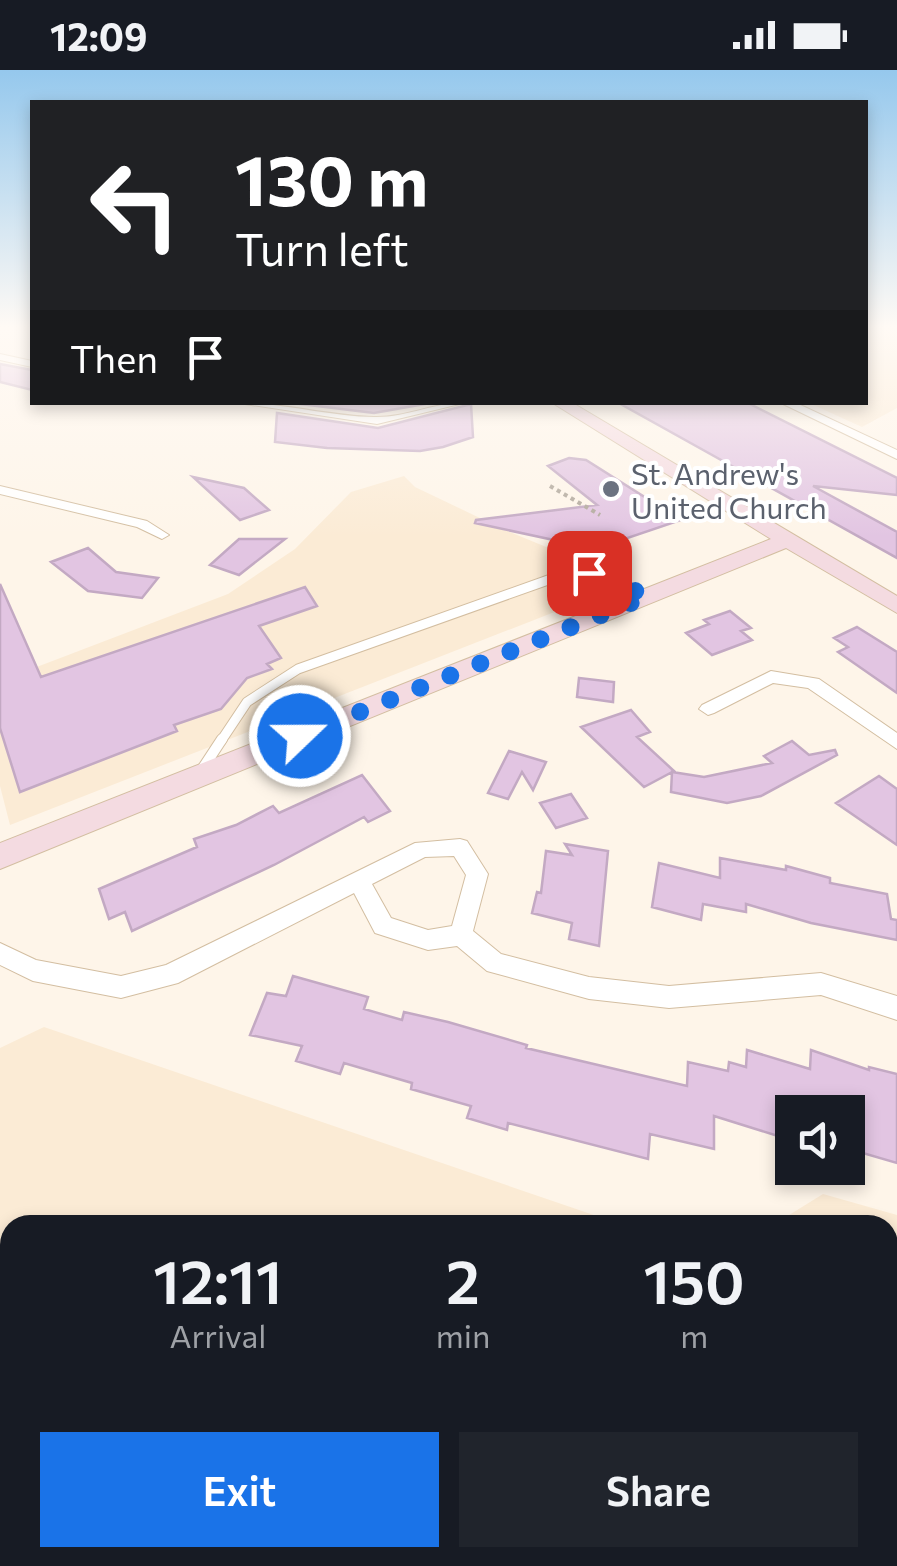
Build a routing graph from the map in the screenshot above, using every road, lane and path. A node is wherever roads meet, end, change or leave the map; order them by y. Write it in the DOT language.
graph roads {
  1 [pos="259,405"];
  2 [pos="449,405"];
  3 [pos="564,405"];
  4 [pos="790,405"];
  5 [pos="897,456"];
  6 [pos="550,486"];
  7 [pos="0,490"];
  8 [pos="600,515"];
  9 [pos="162,535"];
  10 [pos="786,540"];
  11 [pos="648,596"];
  12 [pos="897,606"];
  13 [pos="708,709"];
  14 [pos="897,742"];
  15 [pos="196,778"];
  16 [pos="0,856"];
  17 [pos="360,882"];
  18 [pos="461,935"];
  19 [pos="0,953"];
  20 [pos="897,1008"];
  1 -- 2 [label="street"];
  3 -- 10 [label="street"];
  4 -- 5 [label="street"];
  6 -- 8 [label="path"];
  7 -- 9 [label="street"];
  10 -- 11 [label="street"];
  10 -- 12 [label="street"];
  11 -- 15 [label="street"];
  11 -- 15 [label="lane"];
  13 -- 14 [label="street"];
  15 -- 16 [label="street"];
  17 -- 18 [label="street"];
  17 -- 18 [label="street"];
  17 -- 19 [label="street"];
  18 -- 20 [label="street"];
}
